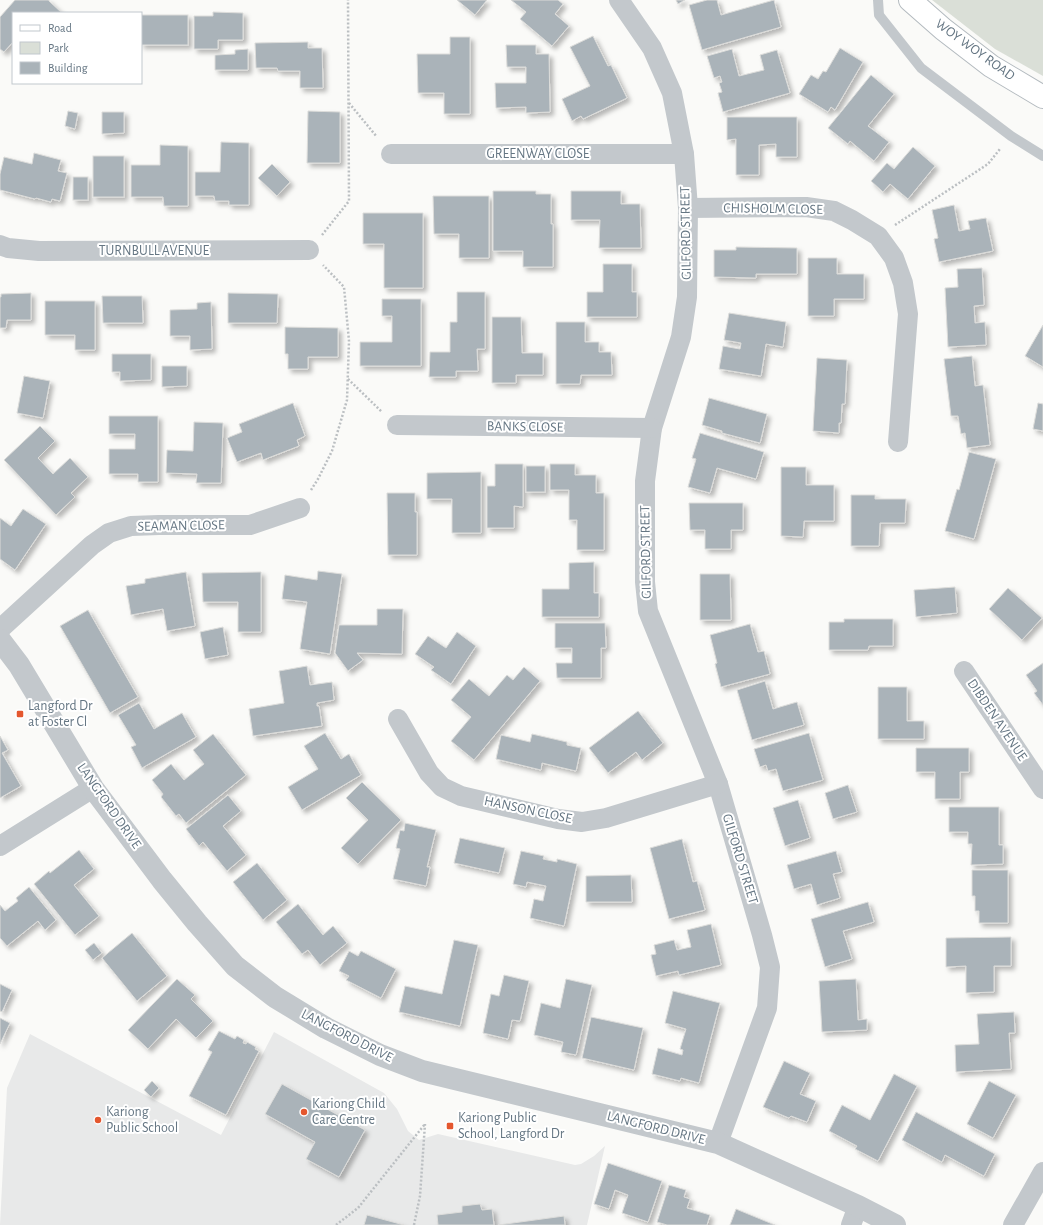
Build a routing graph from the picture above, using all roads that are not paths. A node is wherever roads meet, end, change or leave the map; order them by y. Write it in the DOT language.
graph roads {
  1 [pos="618,0"];
  2 [pos="878,0"];
  3 [pos="910,0"];
  4 [pos="1043,97"];
  5 [pos="391,154"];
  6 [pos="684,154"];
  7 [pos="1043,156"];
  8 [pos="688,208"];
  9 [pos="0,245"];
  10 [pos="309,250"];
  11 [pos="397,426"];
  12 [pos="652,428"];
  13 [pos="898,442"];
  14 [pos="300,508"];
  15 [pos="0,629"];
  16 [pos="0,640"];
  17 [pos="964,671"];
  18 [pos="398,718"];
  19 [pos="718,784"];
  20 [pos="93,788"];
  21 [pos="1043,789"];
  22 [pos="0,846"];
  23 [pos="718,1143"];
  24 [pos="1043,1172"];
  25 [pos="855,1216"];
  26 [pos="895,1225"];
  27 [pos="1013,1225"];
  1 -- 6 [label="street, GILFORD STREET"];
  2 -- 7 [label="lane"];
  3 -- 4 [label="main road, WOY WOY ROAD"];
  5 -- 6 [label="street, GREENWAY CLOSE"];
  6 -- 8 [label="street, GILFORD STREET"];
  8 -- 12 [label="street, GILFORD STREET"];
  8 -- 13 [label="street, CHISHOLM CLOSE"];
  9 -- 10 [label="street, TURNBULL AVENUE"];
  11 -- 12 [label="street, BANKS CLOSE"];
  12 -- 19 [label="street, GILFORD STREET"];
  14 -- 15 [label="street, SEAMAN CLOSE"];
  16 -- 20 [label="street, LANGFORD DRIVE"];
  17 -- 21 [label="street, DIBDEN AVENUE"];
  18 -- 19 [label="street, HANSON CLOSE"];
  19 -- 23 [label="street, GILFORD STREET"];
  20 -- 22 [label="street"];
  20 -- 23 [label="street, LANGFORD DRIVE"];
  23 -- 25 [label="street, LANGFORD DRIVE"];
  24 -- 27 [label="street"];
  25 -- 26 [label="street, LANGFORD DRIVE"];
}
